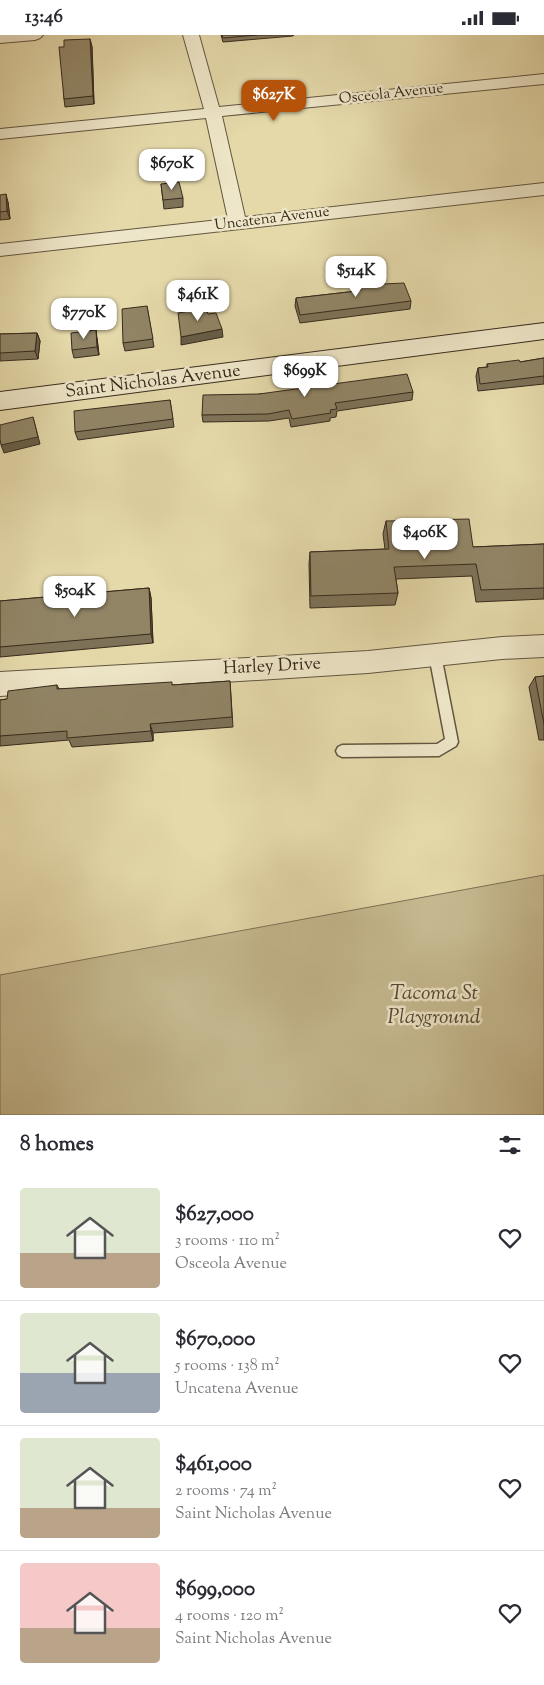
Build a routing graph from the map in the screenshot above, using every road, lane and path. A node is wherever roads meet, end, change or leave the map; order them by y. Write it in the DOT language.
graph roads {
  1 [pos="35,35"];
  2 [pos="191,35"];
  3 [pos="0,38"];
  4 [pos="544,79"];
  5 [pos="213,113"];
  6 [pos="0,134"];
  7 [pos="544,189"];
  8 [pos="238,223"];
  9 [pos="0,250"];
  10 [pos="544,331"];
  11 [pos="0,401"];
  12 [pos="544,646"];
  13 [pos="435,655"];
  14 [pos="0,684"];
  15 [pos="342,751"];
  1 -- 3 [label="street"];
  2 -- 5 [label="street"];
  4 -- 5 [label="street, Osceola Avenue"];
  5 -- 6 [label="street, Osceola Avenue"];
  5 -- 8 [label="street"];
  7 -- 8 [label="street, Uncatena Avenue"];
  8 -- 9 [label="street, Uncatena Avenue"];
  10 -- 11 [label="street, Saint Nicholas Avenue"];
  12 -- 13 [label="street, Harley Drive"];
  13 -- 14 [label="street, Harley Drive"];
  13 -- 15 [label="lane"];
}
